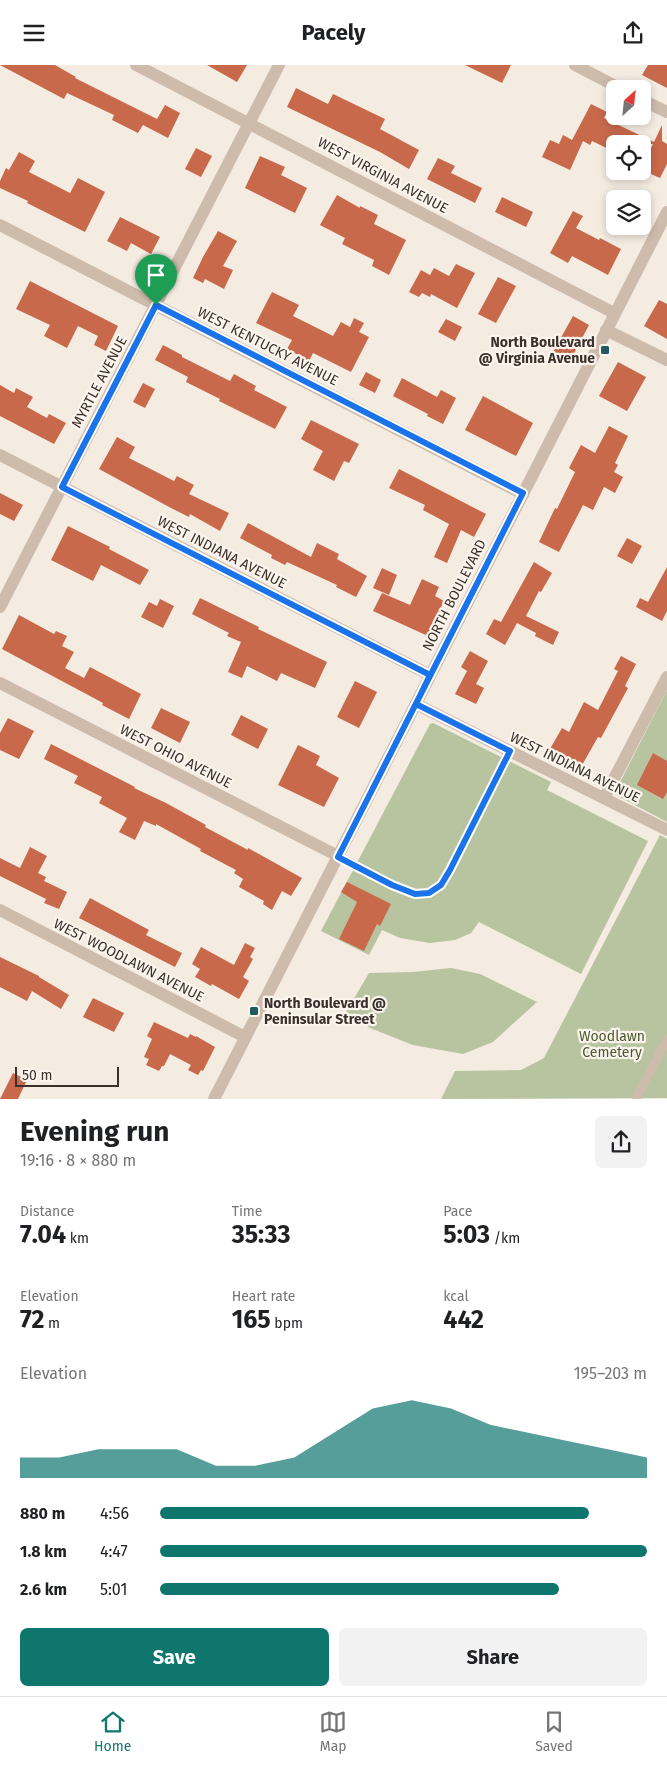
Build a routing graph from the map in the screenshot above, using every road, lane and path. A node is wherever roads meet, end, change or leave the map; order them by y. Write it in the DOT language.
graph roads {
  1 [pos="136,65"];
  2 [pos="279,65"];
  3 [pos="575,65"];
  4 [pos="606,81"];
  5 [pos="651,104"];
  6 [pos="667,112"];
  7 [pos="249,123"];
  8 [pos="667,212"];
  9 [pos="0,225"];
  10 [pos="156,305"];
  11 [pos="614,313"];
  12 [pos="606,330"];
  13 [pos="667,360"];
  14 [pos="0,455"];
  15 [pos="62,487"];
  16 [pos="523,493"];
  17 [pos="0,607"];
  18 [pos="430,675"];
  19 [pos="667,677"];
  20 [pos="0,683"];
  21 [pos="416,704"];
  22 [pos="510,751"];
  23 [pos="604,798"];
  24 [pos="667,830"];
  25 [pos="338,857"];
  26 [pos="0,910"];
  27 [pos="245,1037"];
  28 [pos="667,1039"];
  29 [pos="214,1099"];
  30 [pos="636,1099"];
  1 -- 7 [label="street, WEST VIRGINIA AVENUE"];
  2 -- 7 [label="street, MYRTLE AVENUE"];
  3 -- 4 [label="street"];
  5 -- 6 [label="street"];
  7 -- 10 [label="street, MYRTLE AVENUE"];
  7 -- 11 [label="street, WEST VIRGINIA AVENUE"];
  8 -- 11 [label="street, NORTH BOULEVARD"];
  9 -- 10 [label="street, WEST KENTUCKY AVENUE"];
  10 -- 15 [label="street, MYRTLE AVENUE"];
  10 -- 16 [label="street, WEST KENTUCKY AVENUE"];
  11 -- 12 [label="street, NORTH BOULEVARD"];
  12 -- 13 [label="street"];
  12 -- 16 [label="street, NORTH BOULEVARD"];
  14 -- 15 [label="street, WEST INDIANA AVENUE"];
  15 -- 17 [label="street, MYRTLE AVENUE"];
  15 -- 18 [label="street, WEST INDIANA AVENUE"];
  16 -- 18 [label="street, NORTH BOULEVARD"];
  18 -- 21 [label="street, NORTH BOULEVARD"];
  19 -- 23 [label="street"];
  20 -- 25 [label="street, WEST OHIO AVENUE"];
  21 -- 22 [label="street, WEST INDIANA AVENUE"];
  21 -- 25 [label="street, NORTH BOULEVARD"];
  22 -- 23 [label="street, WEST INDIANA AVENUE"];
  22 -- 25 [label="lane"];
  23 -- 24 [label="street, WEST INDIANA AVENUE"];
  25 -- 27 [label="street, NORTH BOULEVARD"];
  26 -- 27 [label="street, WEST WOODLAWN AVENUE"];
  27 -- 29 [label="street, NORTH BOULEVARD"];
  28 -- 30 [label="lane"];
}
